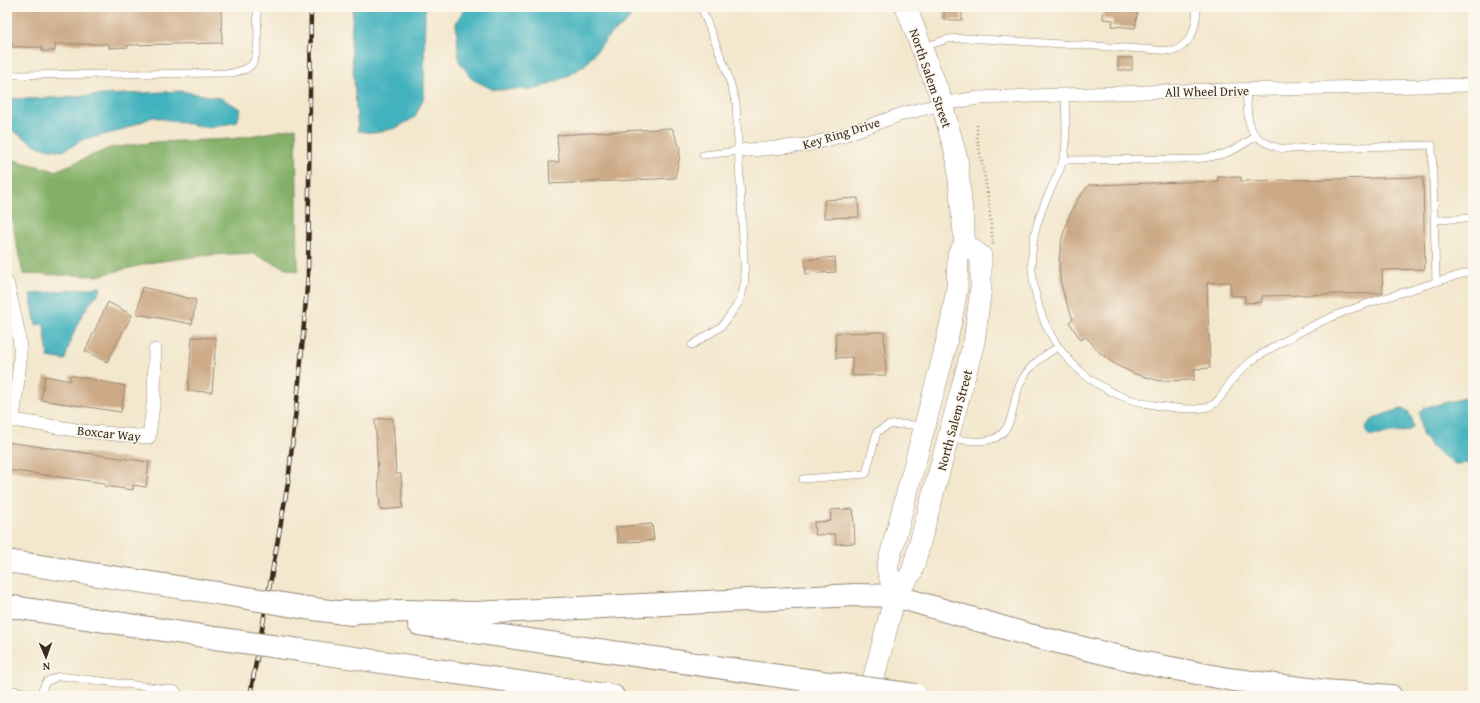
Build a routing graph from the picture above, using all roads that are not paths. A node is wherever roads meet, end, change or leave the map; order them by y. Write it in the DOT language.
graph roads {
  1 [pos="257,7"];
  2 [pos="701,7"];
  3 [pos="906,7"];
  4 [pos="1197,7"];
  5 [pos="922,48"];
  6 [pos="7,75"];
  7 [pos="1473,85"];
  8 [pos="1246,90"];
  9 [pos="1065,94"];
  10 [pos="942,104"];
  11 [pos="1256,136"];
  12 [pos="739,151"];
  13 [pos="702,155"];
  14 [pos="1063,160"];
  15 [pos="1473,218"];
  16 [pos="1435,220"];
  17 [pos="965,244"];
  18 [pos="1473,271"];
  19 [pos="1436,282"];
  20 [pos="7,283"];
  21 [pos="952,317"];
  22 [pos="692,345"];
  23 [pos="1058,347"];
  24 [pos="155,350"];
  25 [pos="10,419"];
  26 [pos="924,426"];
  27 [pos="949,438"];
  28 [pos="803,479"];
  29 [pos="7,561"];
  30 [pos="895,596"];
  31 [pos="7,606"];
  32 [pos="338,612"];
  33 [pos="7,688"];
  34 [pos="39,696"];
  35 [pos="182,696"];
  36 [pos="613,696"];
  37 [pos="869,696"];
  38 [pos="917,696"];
  39 [pos="1391,696"];
  1 -- 6 [label="lane"];
  2 -- 12 [label="lane"];
  3 -- 5 [label="main road, North Salem Street"];
  4 -- 5 [label="lane"];
  5 -- 10 [label="main road, North Salem Street"];
  7 -- 8 [label="street, All Wheel Drive"];
  8 -- 9 [label="street, All Wheel Drive"];
  8 -- 11 [label="lane"];
  9 -- 10 [label="street, All Wheel Drive"];
  9 -- 14 [label="lane"];
  10 -- 12 [label="street, Key Ring Drive"];
  10 -- 17 [label="main road, North Salem Street"];
  11 -- 14 [label="lane"];
  11 -- 16 [label="lane"];
  12 -- 13 [label="lane"];
  12 -- 22 [label="lane"];
  14 -- 23 [label="lane"];
  15 -- 16 [label="lane"];
  16 -- 19 [label="lane"];
  17 -- 21 [label="main road, North Salem Street"];
  17 -- 27 [label="main road, North Salem Street"];
  18 -- 19 [label="lane"];
  19 -- 23 [label="lane"];
  20 -- 25 [label="street"];
  21 -- 26 [label="main road, North Salem Street"];
  21 -- 27 [label="main road"];
  23 -- 27 [label="lane"];
  24 -- 25 [label="street, Boxcar Way"];
  26 -- 28 [label="lane"];
  26 -- 30 [label="main road, North Salem Street"];
  27 -- 30 [label="main road, North Salem Street"];
  29 -- 32 [label="highway, bridge"];
  30 -- 32 [label="highway"];
  30 -- 37 [label="main road, North Salem Street"];
  30 -- 39 [label="highway"];
  31 -- 36 [label="highway, bridge"];
  32 -- 38 [label="highway, bridge"];
  33 -- 34 [label="lane"];
  34 -- 35 [label="lane"];
}
